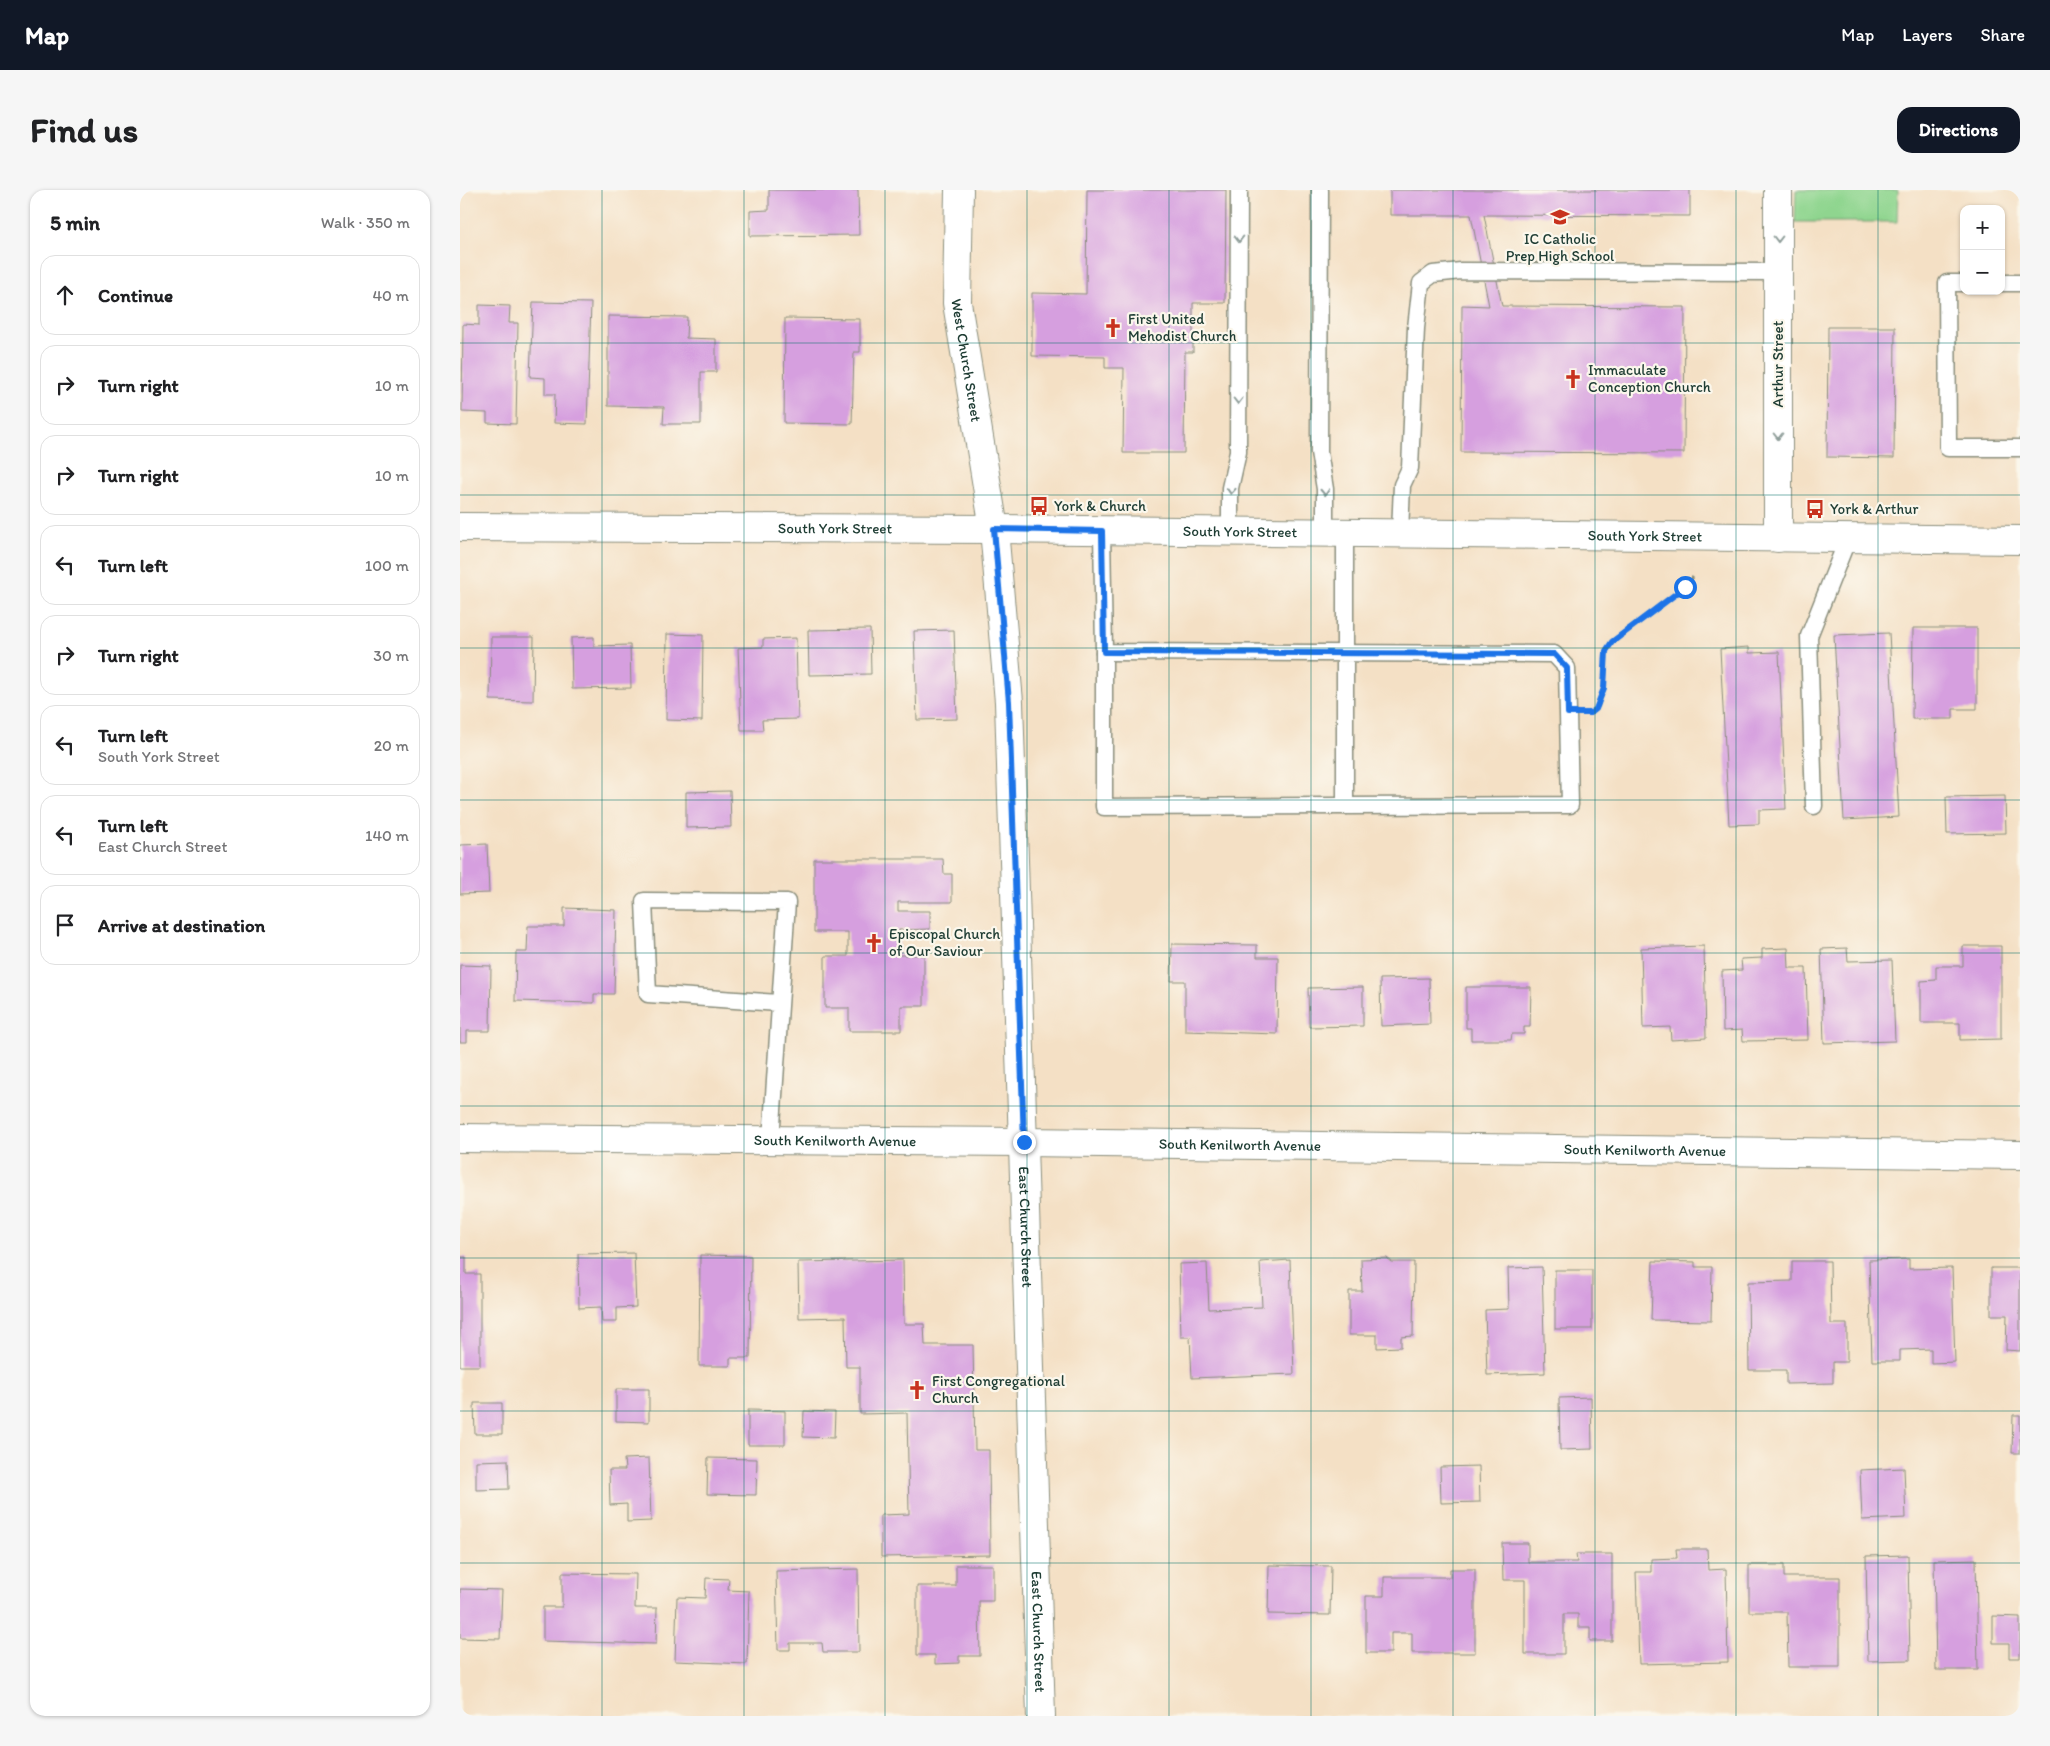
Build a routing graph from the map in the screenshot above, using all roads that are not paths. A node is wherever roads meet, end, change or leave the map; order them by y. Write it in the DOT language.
graph roads {
  1 [pos="959,190"];
  2 [pos="1239,190"];
  3 [pos="1320,190"];
  4 [pos="1778,190"];
  5 [pos="1778,272"];
  6 [pos="1960,283"];
  7 [pos="2005,283"];
  8 [pos="2020,283"];
  9 [pos="2020,448"];
  10 [pos="460,527"];
  11 [pos="994,529"];
  12 [pos="1102,531"];
  13 [pos="1230,531"];
  14 [pos="1335,532"];
  15 [pos="1400,533"];
  16 [pos="1778,538"];
  17 [pos="1848,538"];
  18 [pos="2020,540"];
  19 [pos="1104,652"];
  20 [pos="1345,654"];
  21 [pos="1345,806"];
  22 [pos="1814,806"];
  23 [pos="779,1003"];
  24 [pos="460,1138"];
  25 [pos="771,1140"];
  26 [pos="1024,1142"];
  27 [pos="2020,1155"];
  28 [pos="1041,1716"];
  1 -- 11 [label="street, West Church Street"];
  2 -- 13 [label="lane, one-way"];
  3 -- 14 [label="lane, one-way"];
  4 -- 5 [label="street, Arthur Street, one-way"];
  5 -- 15 [label="lane"];
  5 -- 16 [label="street, Arthur Street, one-way"];
  6 -- 9 [label="lane"];
  7 -- 8 [label="lane"];
  10 -- 11 [label="street, South York Street"];
  11 -- 12 [label="street, South York Street"];
  11 -- 26 [label="street, East Church Street"];
  12 -- 13 [label="street, South York Street"];
  12 -- 19 [label="lane"];
  13 -- 14 [label="street, South York Street"];
  14 -- 15 [label="street, South York Street"];
  14 -- 20 [label="lane"];
  15 -- 16 [label="street, South York Street"];
  16 -- 17 [label="street, South York Street"];
  17 -- 18 [label="street, South York Street"];
  17 -- 22 [label="lane"];
  19 -- 20 [label="lane"];
  19 -- 21 [label="lane"];
  20 -- 21 [label="lane"];
  20 -- 21 [label="lane"];
  23 -- 23 [label="lane"];
  23 -- 25 [label="lane"];
  24 -- 25 [label="street, South Kenilworth Avenue"];
  25 -- 26 [label="street, South Kenilworth Avenue"];
  26 -- 27 [label="street, South Kenilworth Avenue"];
  26 -- 28 [label="street, East Church Street"];
}
